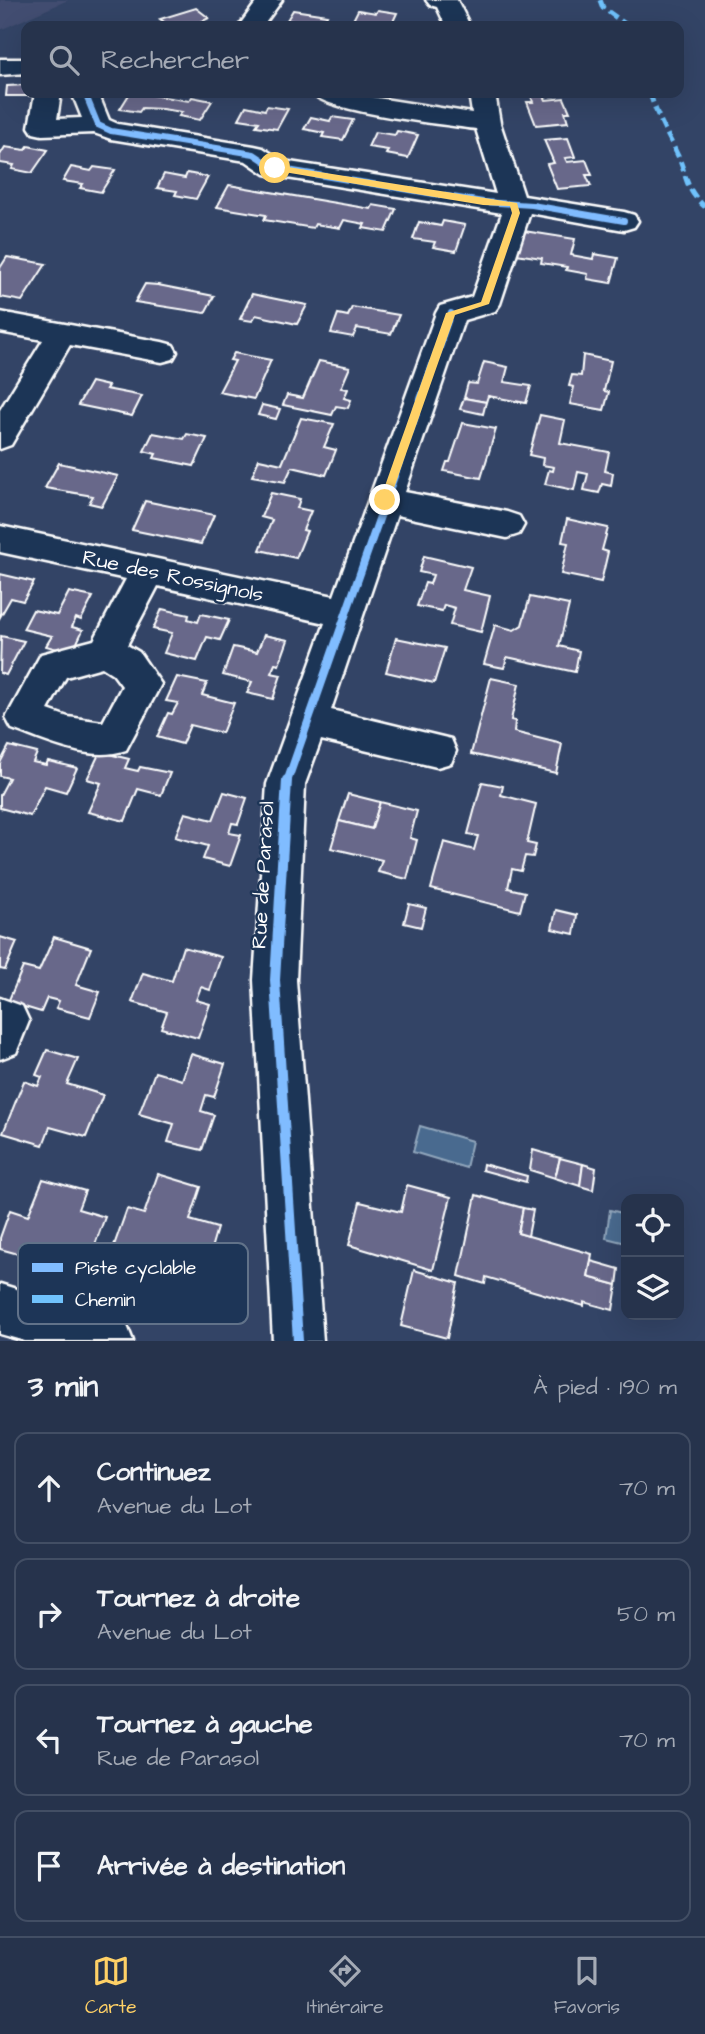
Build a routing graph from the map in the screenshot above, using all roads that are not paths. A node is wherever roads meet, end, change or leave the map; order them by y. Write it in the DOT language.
graph roads {
  1 [pos="270,0"];
  2 [pos="442,1"];
  3 [pos="255,21"];
  4 [pos="455,21"];
  5 [pos="21,66"];
  6 [pos="0,67"];
  7 [pos="47,98"];
  8 [pos="87,98"];
  9 [pos="337,98"];
  10 [pos="483,98"];
  11 [pos="486,123"];
  12 [pos="98,125"];
  13 [pos="513,203"];
  14 [pos="624,221"];
  15 [pos="0,322"];
  16 [pos="62,334"];
  17 [pos="162,352"];
  18 [pos="0,437"];
  19 [pos="385,500"];
  20 [pos="507,524"];
  21 [pos="0,539"];
  22 [pos="148,571"];
  23 [pos="346,613"];
  24 [pos="106,651"];
  25 [pos="308,721"];
  26 [pos="437,751"];
  27 [pos="0,1019"];
  28 [pos="0,1038"];
  29 [pos="0,1308"];
  30 [pos="18,1314"];
  31 [pos="52,1324"];
  32 [pos="108,1341"];
  33 [pos="298,1341"];
  1 -- 3 [label="street"];
  2 -- 4 [label="street"];
  5 -- 6 [label="street"];
  7 -- 12 [label="street"];
  8 -- 12 [label="street"];
  9 -- 11 [label="street"];
  10 -- 11 [label="street"];
  11 -- 13 [label="street"];
  12 -- 13 [label="street"];
  13 -- 14 [label="street"];
  13 -- 19 [label="street, Rue de Parasol"];
  15 -- 16 [label="street"];
  16 -- 17 [label="street"];
  16 -- 18 [label="street"];
  19 -- 20 [label="street"];
  19 -- 23 [label="street, Rue de Parasol"];
  21 -- 22 [label="street, Rue des Rossignols"];
  22 -- 23 [label="street, Rue des Rossignols"];
  22 -- 24 [label="street"];
  23 -- 25 [label="street, Rue de Parasol"];
  25 -- 26 [label="street"];
  25 -- 33 [label="street, Rue de Parasol"];
  27 -- 28 [label="street"];
  29 -- 30 [label="street"];
  31 -- 32 [label="street"];
}
